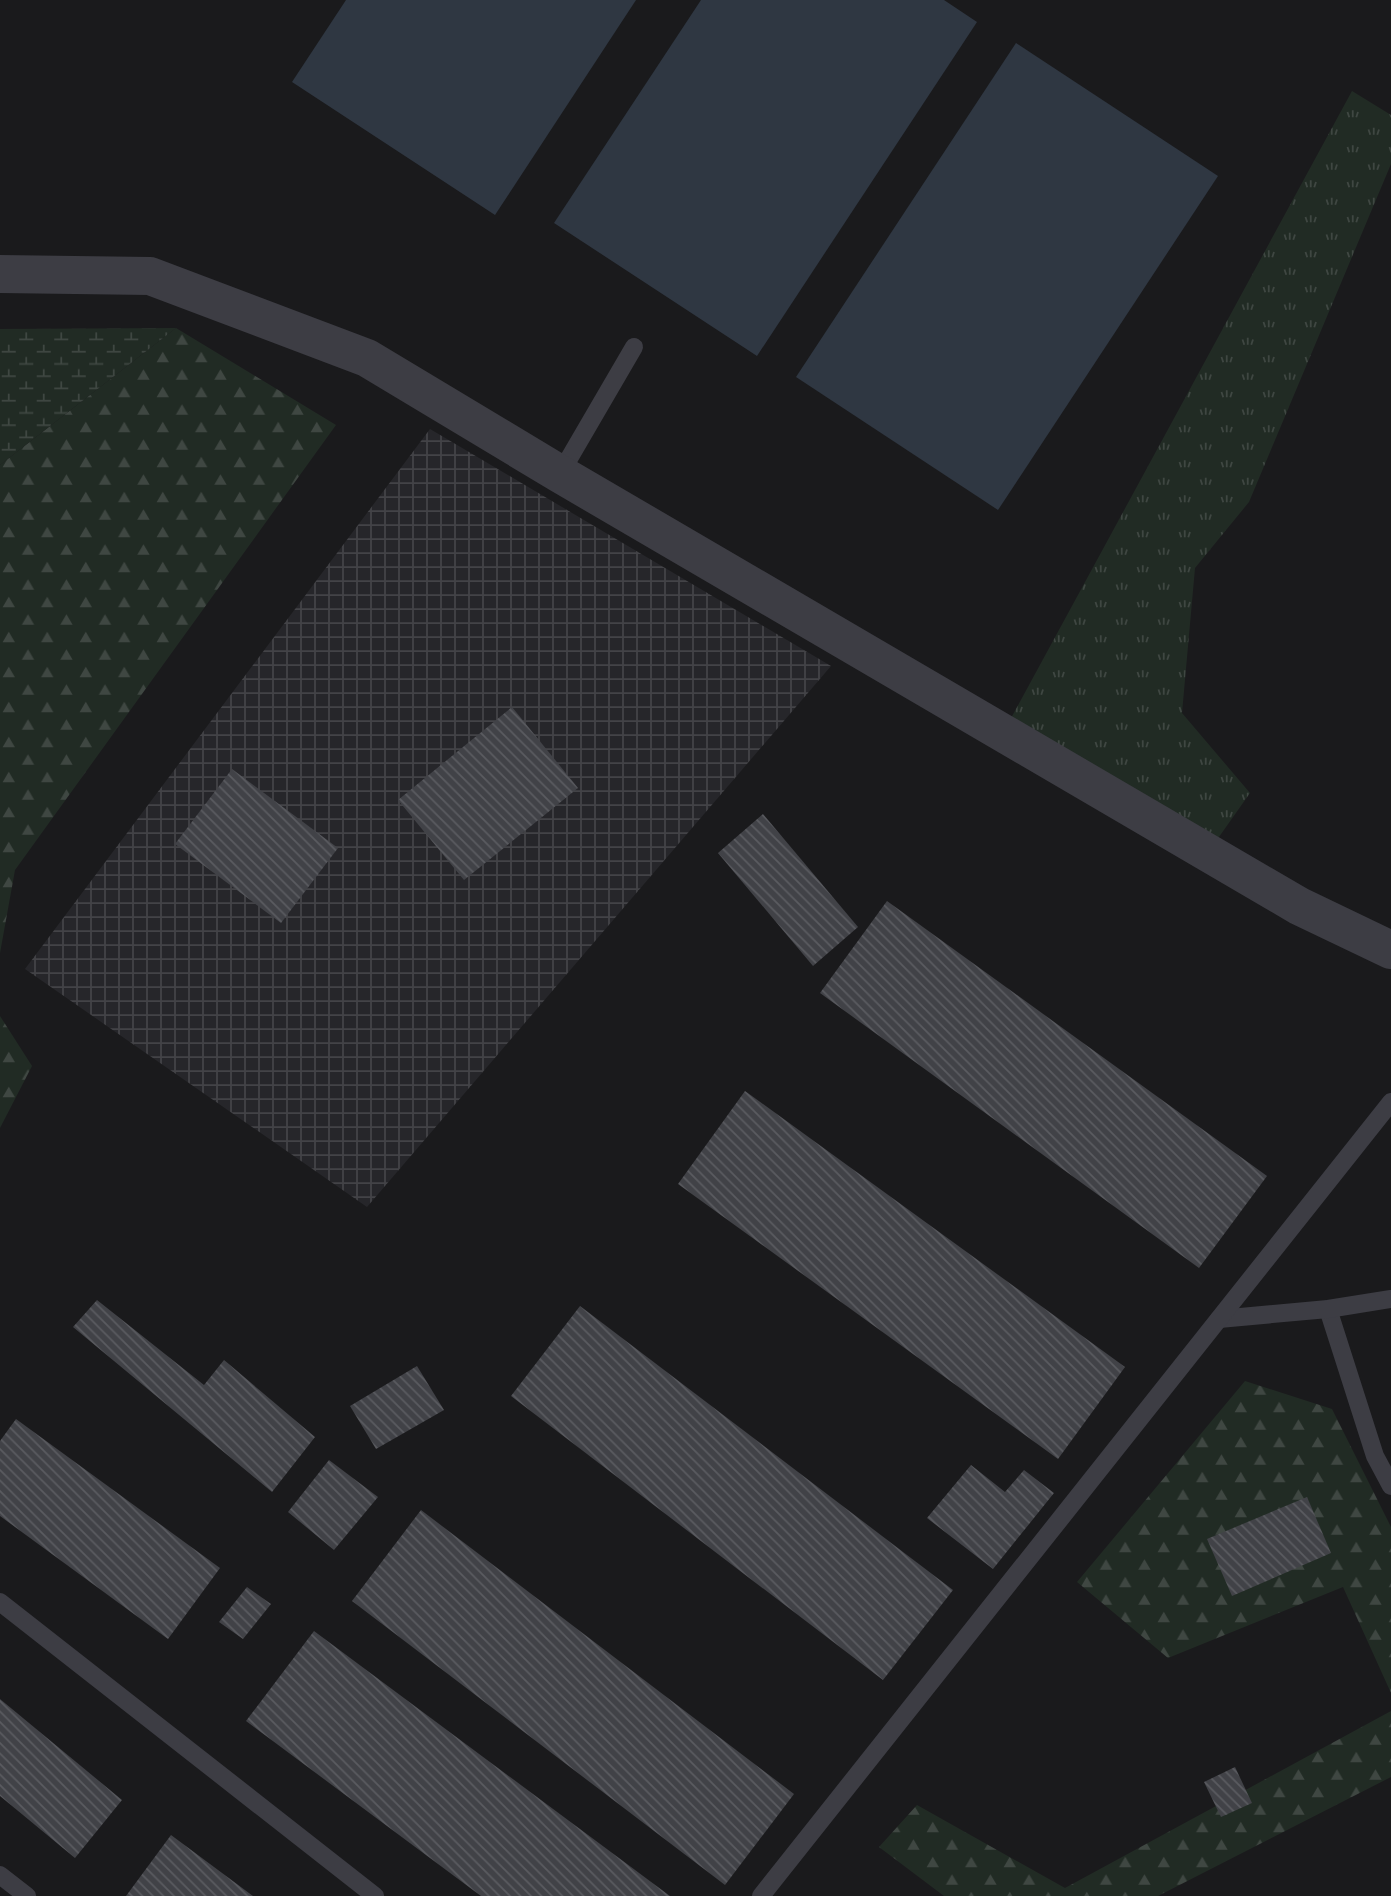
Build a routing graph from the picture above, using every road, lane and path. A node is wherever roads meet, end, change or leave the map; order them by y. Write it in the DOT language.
graph roads {
  1 [pos="0,274"];
  2 [pos="634,347"];
  3 [pos="560,474"];
  4 [pos="1391,950"];
  5 [pos="1391,1102"];
  6 [pos="1391,1299"];
  7 [pos="1328,1309"];
  8 [pos="1219,1319"];
  9 [pos="1391,1486"];
  10 [pos="0,1602"];
  11 [pos="0,1875"];
  12 [pos="27,1896"];
  13 [pos="375,1896"];
  14 [pos="761,1896"];
  1 -- 3 [label="street"];
  2 -- 3 [label="lane"];
  3 -- 4 [label="street"];
  5 -- 8 [label="lane"];
  6 -- 7 [label="lane"];
  7 -- 8 [label="lane"];
  7 -- 9 [label="lane"];
  8 -- 14 [label="lane"];
  10 -- 13 [label="lane"];
  11 -- 12 [label="lane"];
}
